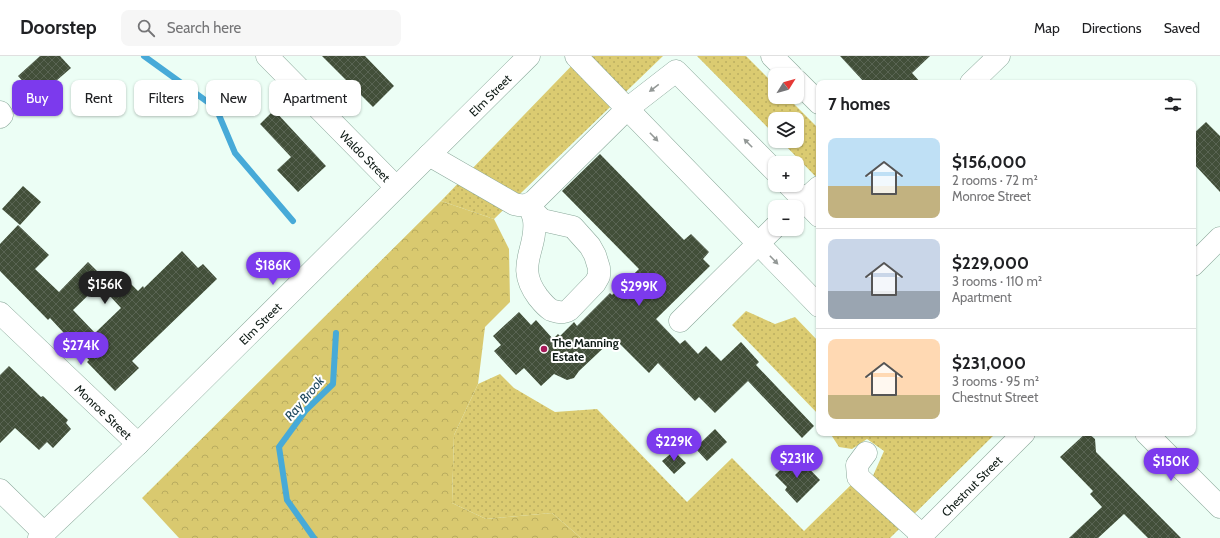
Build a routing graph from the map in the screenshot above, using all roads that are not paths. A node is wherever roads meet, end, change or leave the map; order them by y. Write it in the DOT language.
graph roads {
  1 [pos="268,56"];
  2 [pos="529,56"];
  3 [pos="576,56"];
  4 [pos="772,56"];
  5 [pos="998,56"];
  6 [pos="784,68"];
  7 [pos="974,80"];
  8 [pos="804,88"];
  9 [pos="816,100"];
  10 [pos="627,109"];
  11 [pos="429,155"];
  12 [pos="768,164"];
  13 [pos="396,187"];
  14 [pos="799,192"];
  15 [pos="807,198"];
  16 [pos="529,205"];
  17 [pos="816,212"];
  18 [pos="768,234"];
  19 [pos="1220,238"];
  20 [pos="758,244"];
  21 [pos="1196,262"];
  22 [pos="816,303"];
  23 [pos="0,313"];
  24 [pos="680,320"];
  25 [pos="1021,436"];
  26 [pos="1149,436"];
  27 [pos="138,444"];
  28 [pos="866,453"];
  29 [pos="0,490"];
  30 [pos="1220,507"];
  31 [pos="42,535"];
  32 [pos="920,537"];
  1 -- 13 [label="street, Waldo Street"];
  2 -- 11 [label="street, Elm Street"];
  3 -- 10 [label="street"];
  4 -- 6 [label="street"];
  5 -- 7 [label="street"];
  8 -- 9 [label="street"];
  12 -- 10 [label="street, one-way"];
  10 -- 16 [label="street"];
  10 -- 20 [label="street, one-way"];
  11 -- 13 [label="street, Elm Street"];
  11 -- 16 [label="street"];
  13 -- 27 [label="street, Elm Street"];
  14 -- 15 [label="street"];
  15 -- 17 [label="street"];
  16 -- 16 [label="street"];
  18 -- 20 [label="street"];
  19 -- 21 [label="street"];
  20 -- 22 [label="street, one-way"];
  20 -- 24 [label="street"];
  23 -- 27 [label="street, Monroe Street"];
  25 -- 32 [label="street, Chestnut Street"];
  26 -- 30 [label="street"];
  27 -- 31 [label="street, Elm Street"];
  28 -- 32 [label="street"];
  29 -- 31 [label="street"];
}
